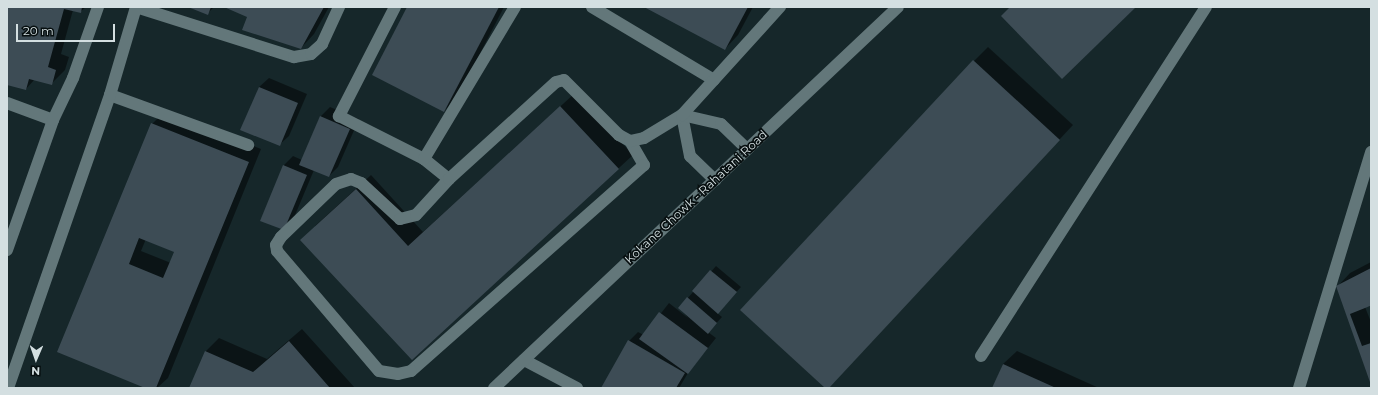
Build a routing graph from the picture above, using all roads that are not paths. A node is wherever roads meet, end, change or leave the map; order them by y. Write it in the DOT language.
graph roads {
  1 [pos="98,7"];
  2 [pos="136,7"];
  3 [pos="339,7"];
  4 [pos="395,7"];
  5 [pos="515,7"];
  6 [pos="592,7"];
  7 [pos="780,7"];
  8 [pos="898,7"];
  9 [pos="1206,7"];
  10 [pos="714,80"];
  11 [pos="110,95"];
  12 [pos="7,103"];
  13 [pos="682,115"];
  14 [pos="53,120"];
  15 [pos="630,141"];
  16 [pos="248,145"];
  17 [pos="747,149"];
  18 [pos="1371,152"];
  19 [pos="424,159"];
  20 [pos="449,179"];
  21 [pos="715,180"];
  22 [pos="7,250"];
  23 [pos="981,356"];
  24 [pos="524,360"];
  25 [pos="8,388"];
  26 [pos="494,388"];
  27 [pos="577,388"];
  28 [pos="1299,388"];
  1 -- 14 [label="street"];
  2 -- 3 [label="street"];
  2 -- 11 [label="street"];
  4 -- 19 [label="street"];
  5 -- 19 [label="street"];
  6 -- 10 [label="street"];
  7 -- 10 [label="street"];
  8 -- 17 [label="street, Kokane Chowk - Rahatani Road"];
  9 -- 23 [label="street"];
  10 -- 13 [label="street"];
  11 -- 16 [label="street"];
  11 -- 25 [label="street"];
  12 -- 14 [label="street"];
  13 -- 15 [label="street"];
  13 -- 17 [label="street"];
  13 -- 21 [label="street"];
  14 -- 22 [label="street"];
  15 -- 20 [label="street"];
  15 -- 20 [label="street"];
  17 -- 21 [label="street, Kokane Chowk - Rahatani Road"];
  18 -- 28 [label="street"];
  19 -- 20 [label="street"];
  21 -- 24 [label="street, Kokane Chowk - Rahatani Road"];
  24 -- 26 [label="street, Kokane Chowk - Rahatani Road"];
  24 -- 27 [label="street"];
}
